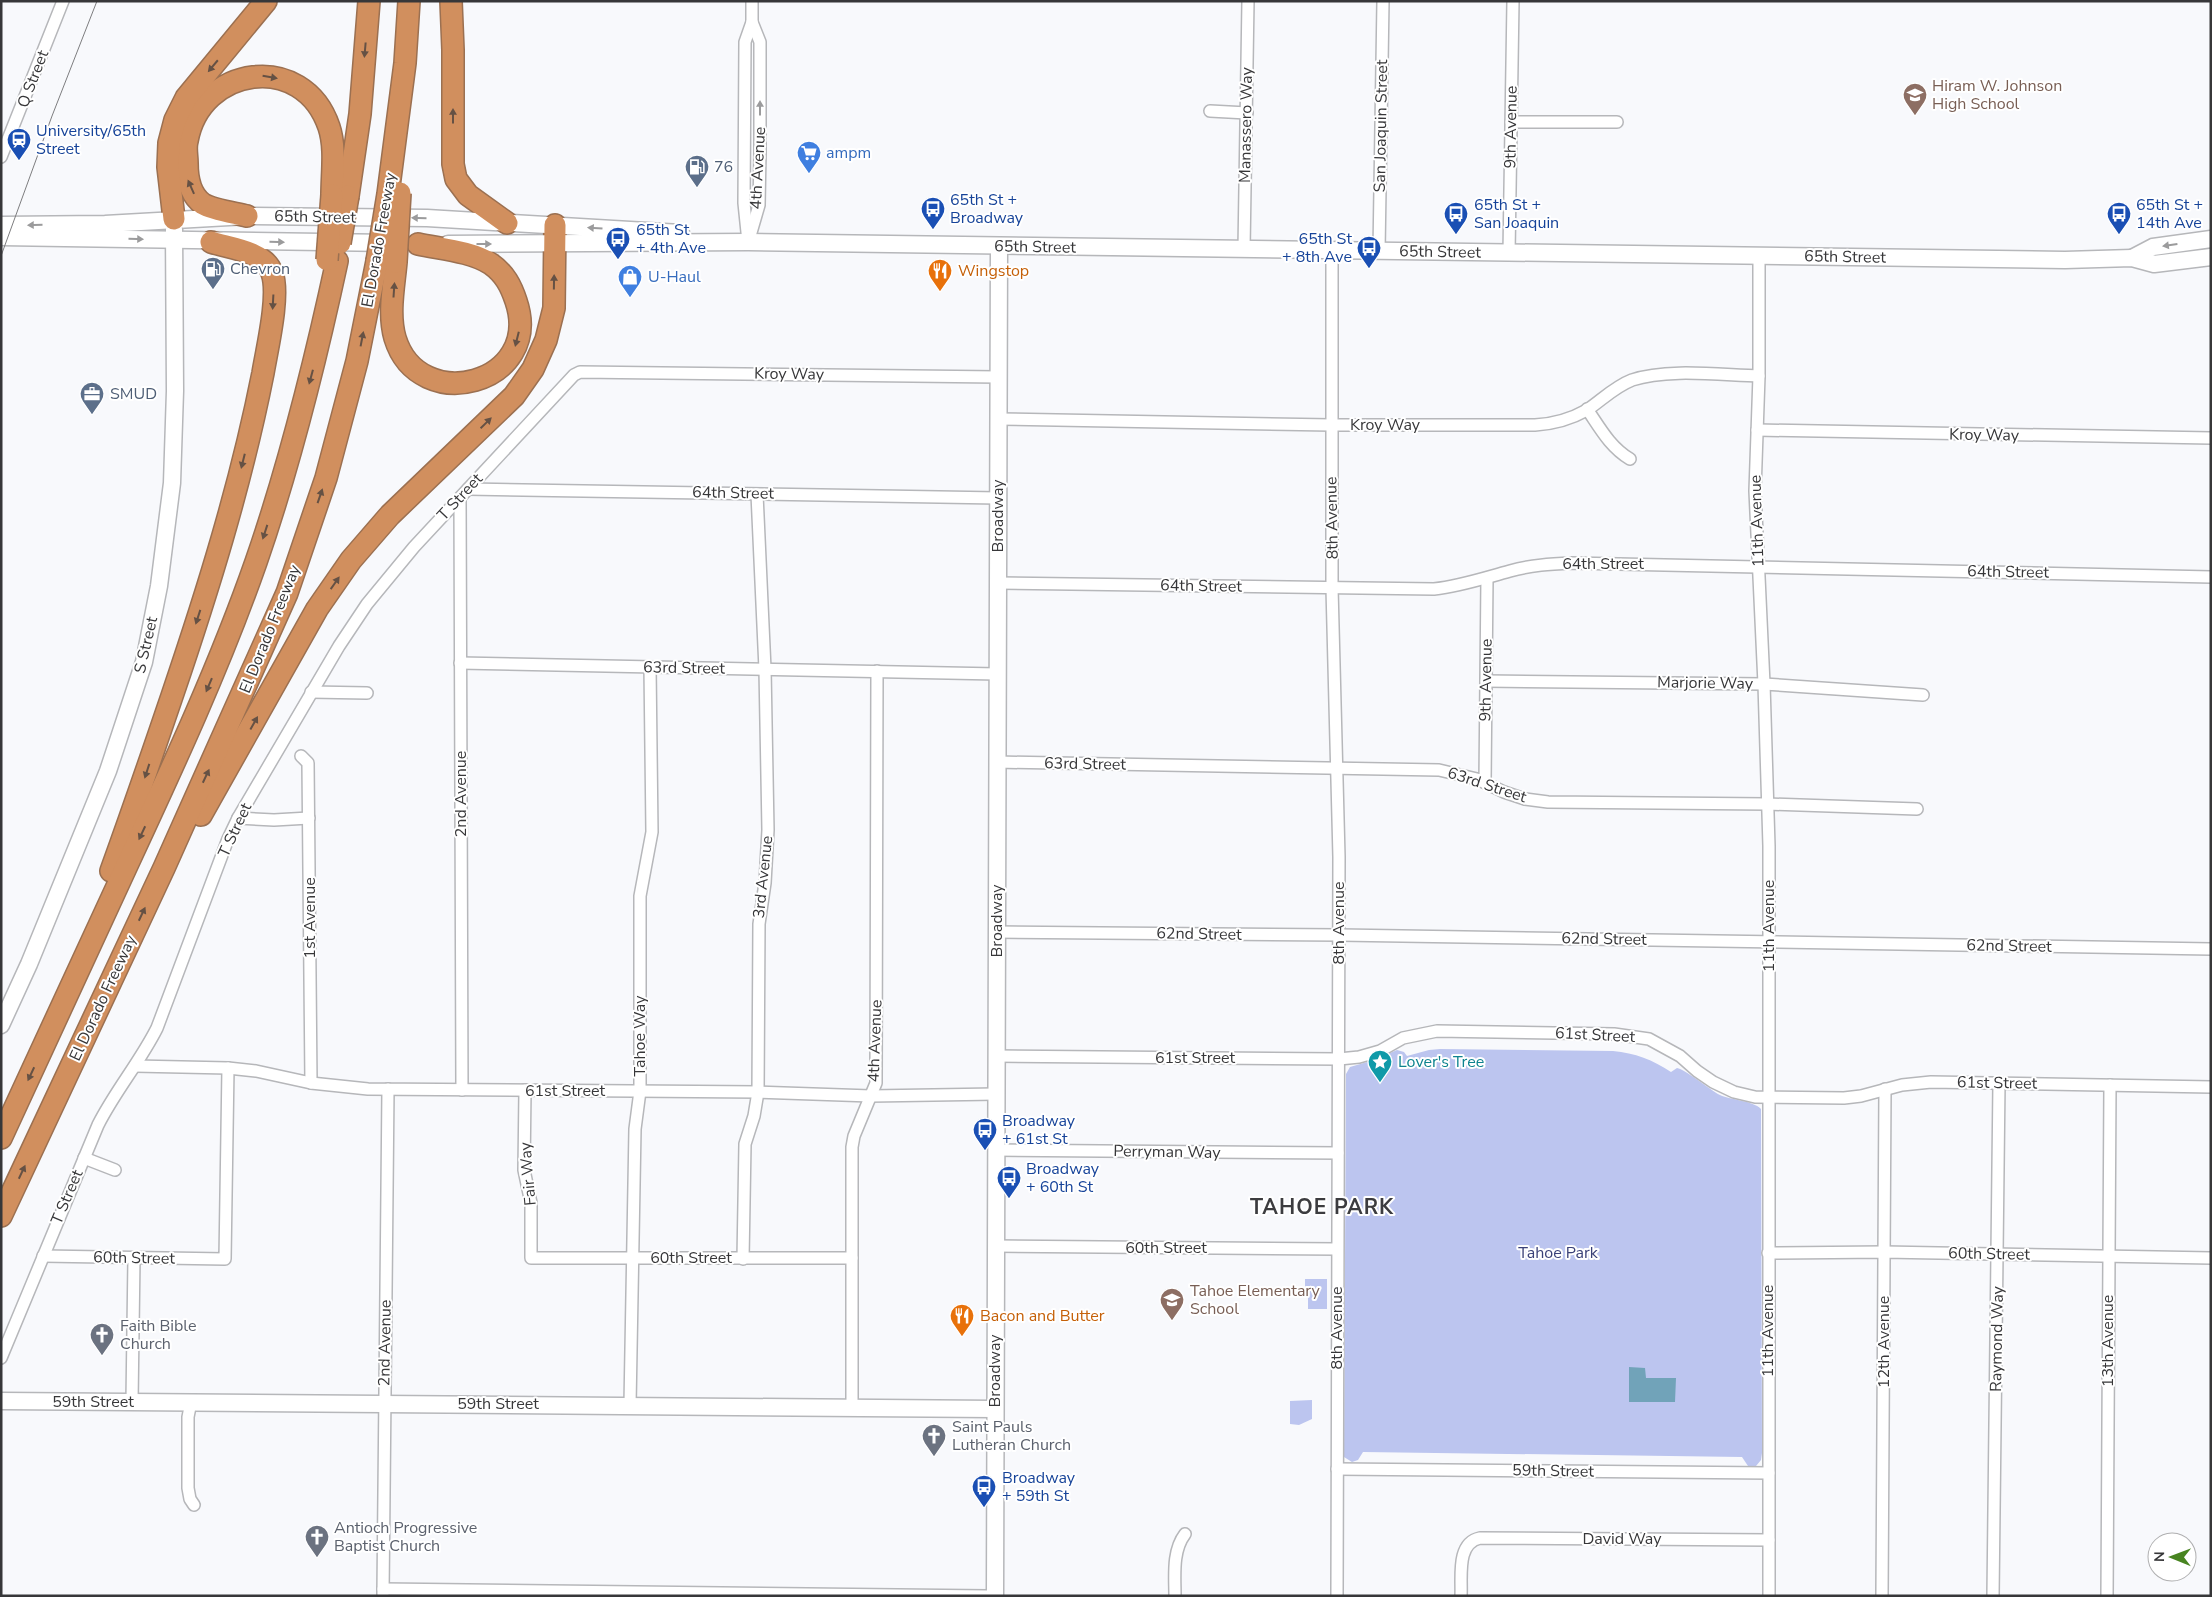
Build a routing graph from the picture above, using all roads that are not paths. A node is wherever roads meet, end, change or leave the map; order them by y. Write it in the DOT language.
graph roads {
  1 [pos="63,1"];
  2 [pos="266,1"];
  3 [pos="369,1"];
  4 [pos="409,1"];
  5 [pos="451,1"];
  6 [pos="752,1"];
  7 [pos="1248,1"];
  8 [pos="1383,1"];
  9 [pos="1513,1"];
  10 [pos="1210,111"];
  11 [pos="1247,113"];
  12 [pos="1511,122"];
  13 [pos="1617,122"];
  14 [pos="1,157"];
  15 [pos="340,195"];
  16 [pos="247,216"];
  17 [pos="507,223"];
  18 [pos="1,225"];
  19 [pos="174,230"];
  20 [pos="555,235"];
  21 [pos="1,237"];
  22 [pos="2211,239"];
  23 [pos="211,242"];
  24 [pos="748,242"];
  25 [pos="418,244"];
  26 [pos="999,247"];
  27 [pos="1244,249"];
  28 [pos="1332,250"];
  29 [pos="1378,251"];
  30 [pos="1509,253"];
  31 [pos="1759,256"];
  32 [pos="2211,257"];
  33 [pos="2132,258"];
  34 [pos="387,261"];
  35 [pos="580,372"];
  36 [pos="998,376"];
  37 [pos="1759,376"];
  38 [pos="1587,409"];
  39 [pos="998,419"];
  40 [pos="1331,426"];
  41 [pos="1757,430"];
  42 [pos="2211,438"];
  43 [pos="1630,460"];
  44 [pos="468,489"];
  45 [pos="757,494"];
  46 [pos="460,498"];
  47 [pos="998,498"];
  48 [pos="1758,566"];
  49 [pos="2211,577"];
  50 [pos="1487,578"];
  51 [pos="998,584"];
  52 [pos="1332,588"];
  53 [pos="460,663"];
  54 [pos="650,667"];
  55 [pos="765,669"];
  56 [pos="877,671"];
  57 [pos="997,674"];
  58 [pos="1486,681"];
  59 [pos="1764,684"];
  60 [pos="311,692"];
  61 [pos="367,692"];
  62 [pos="1923,696"];
  63 [pos="301,756"];
  64 [pos="997,762"];
  65 [pos="1336,768"];
  66 [pos="1485,782"];
  67 [pos="1767,804"];
  68 [pos="1917,809"];
  69 [pos="238,818"];
  70 [pos="309,818"];
  71 [pos="164,868"];
  72 [pos="997,932"];
  73 [pos="1340,935"];
  74 [pos="1769,941"];
  75 [pos="2211,949"];
  76 [pos="6,1005"];
  77 [pos="1,1025"];
  78 [pos="51,1030"];
  79 [pos="996,1056"];
  80 [pos="1339,1059"];
  81 [pos="135,1066"];
  82 [pos="228,1068"];
  83 [pos="311,1082"];
  84 [pos="1999,1083"];
  85 [pos="2110,1085"];
  86 [pos="2211,1087"];
  87 [pos="1886,1089"];
  88 [pos="388,1090"];
  89 [pos="462,1090"];
  90 [pos="525,1090"];
  91 [pos="640,1091"];
  92 [pos="758,1092"];
  93 [pos="996,1094"];
  94 [pos="871,1096"];
  95 [pos="1769,1098"];
  96 [pos="1,1138"];
  97 [pos="996,1150"];
  98 [pos="1338,1153"];
  99 [pos="84,1158"];
  100 [pos="115,1170"];
  101 [pos="1,1216"];
  102 [pos="996,1246"];
  103 [pos="1337,1249"];
  104 [pos="1884,1252"];
  105 [pos="1768,1254"];
  106 [pos="1998,1254"];
  107 [pos="43,1256"];
  108 [pos="2108,1257"];
  109 [pos="134,1258"];
  110 [pos="531,1258"];
  111 [pos="632,1258"];
  112 [pos="852,1258"];
  113 [pos="2211,1258"];
  114 [pos="743,1259"];
  115 [pos="1,1358"];
  116 [pos="1,1401"];
  117 [pos="132,1402"];
  118 [pos="191,1402"];
  119 [pos="385,1403"];
  120 [pos="630,1405"];
  121 [pos="852,1406"];
  122 [pos="995,1409"];
  123 [pos="1337,1468"];
  124 [pos="1769,1473"];
  125 [pos="194,1505"];
  126 [pos="1185,1534"];
  127 [pos="1769,1540"];
  128 [pos="383,1592"];
  129 [pos="988,1596"];
  130 [pos="995,1596"];
  131 [pos="1175,1596"];
  132 [pos="1337,1596"];
  133 [pos="1461,1596"];
  134 [pos="1769,1596"];
  135 [pos="1882,1596"];
  136 [pos="1993,1596"];
  137 [pos="2107,1596"];
  1 -- 14 [label="street, Q Street"];
  2 -- 19 [label="highway, one-way"];
  3 -- 15 [label="highway, El Dorado Freeway, one-way"];
  4 -- 34 [label="highway, El Dorado Freeway, bridge"];
  17 -- 5 [label="highway, one-way"];
  6 -- 24 [label="street, 4th Avenue"];
  7 -- 11 [label="street, Manassero Way"];
  8 -- 29 [label="street, San Joaquin Street"];
  9 -- 12 [label="street, 9th Avenue"];
  10 -- 11 [label="street"];
  11 -- 27 [label="street, Manassero Way"];
  12 -- 13 [label="street"];
  12 -- 30 [label="street, 9th Avenue"];
  16 -- 15 [label="highway, one-way"];
  15 -- 78 [label="highway, El Dorado Freeway, one-way, bridge"];
  17 -- 16 [label="main road, 65th Street, one-way"];
  16 -- 19 [label="main road, 65th Street"];
  17 -- 20 [label="main road, 65th Street"];
  19 -- 18 [label="main road, 65th Street, one-way"];
  21 -- 19 [label="main road, 65th Street, one-way"];
  19 -- 23 [label="main road, 65th Street"];
  19 -- 76 [label="main road, S Street"];
  20 -- 24 [label="main road, 65th Street"];
  25 -- 20 [label="main road, 65th Street, one-way"];
  71 -- 20 [label="highway, one-way"];
  22 -- 33 [label="main road, 65th Street, one-way"];
  23 -- 25 [label="main road, 65th Street, one-way"];
  23 -- 78 [label="highway, one-way"];
  24 -- 26 [label="main road, 65th Street"];
  25 -- 34 [label="highway, one-way"];
  26 -- 27 [label="main road, 65th Street"];
  26 -- 36 [label="main road, Broadway"];
  27 -- 28 [label="main road, 65th Street"];
  28 -- 29 [label="main road, 65th Street"];
  28 -- 40 [label="street, 8th Avenue"];
  29 -- 30 [label="main road, 65th Street"];
  30 -- 31 [label="main road, 65th Street"];
  31 -- 33 [label="main road, 65th Street"];
  31 -- 37 [label="street, 11th Avenue"];
  32 -- 33 [label="main road, 65th Street"];
  71 -- 34 [label="highway, El Dorado Freeway, one-way"];
  35 -- 36 [label="street, Kroy Way"];
  35 -- 44 [label="street, T Street"];
  36 -- 39 [label="main road, Broadway"];
  37 -- 38 [label="street, Kroy Way"];
  37 -- 41 [label="street, 11th Avenue"];
  38 -- 40 [label="street, Kroy Way"];
  38 -- 43 [label="street"];
  39 -- 40 [label="street, Kroy Way"];
  39 -- 47 [label="main road, Broadway"];
  40 -- 52 [label="street, 8th Avenue"];
  41 -- 42 [label="street, Kroy Way"];
  41 -- 48 [label="street, 11th Avenue"];
  44 -- 45 [label="street, 64th Street"];
  44 -- 46 [label="street, T Street"];
  45 -- 47 [label="street, 64th Street"];
  45 -- 55 [label="street, 3rd Avenue"];
  46 -- 53 [label="street, 2nd Avenue"];
  46 -- 60 [label="street, T Street"];
  47 -- 51 [label="main road, Broadway"];
  48 -- 49 [label="street, 64th Street"];
  48 -- 50 [label="street, 64th Street"];
  48 -- 59 [label="street, 11th Avenue"];
  50 -- 52 [label="street, 64th Street"];
  50 -- 58 [label="street, 9th Avenue"];
  51 -- 52 [label="street, 64th Street"];
  51 -- 57 [label="main road, Broadway"];
  52 -- 65 [label="street, 8th Avenue"];
  53 -- 54 [label="street, 63rd Street"];
  53 -- 89 [label="street, 2nd Avenue"];
  54 -- 55 [label="street, 63rd Street"];
  54 -- 91 [label="street, Tahoe Way"];
  55 -- 56 [label="street, 63rd Street"];
  55 -- 92 [label="street, 3rd Avenue"];
  56 -- 57 [label="street, 63rd Street"];
  56 -- 94 [label="street, 4th Avenue"];
  57 -- 64 [label="main road, Broadway"];
  58 -- 59 [label="street, Marjorie Way"];
  58 -- 66 [label="street, 9th Avenue"];
  59 -- 62 [label="street, Marjorie Way"];
  59 -- 67 [label="street, 11th Avenue"];
  60 -- 61 [label="street"];
  60 -- 69 [label="street, T Street"];
  63 -- 70 [label="street, 1st Avenue"];
  64 -- 65 [label="street, 63rd Street"];
  64 -- 72 [label="main road, Broadway"];
  65 -- 66 [label="street, 63rd Street"];
  65 -- 73 [label="street, 8th Avenue"];
  66 -- 67 [label="street, 63rd Street"];
  67 -- 68 [label="street, 63rd Street"];
  67 -- 74 [label="street, 11th Avenue"];
  69 -- 70 [label="street"];
  69 -- 81 [label="street, T Street"];
  70 -- 83 [label="street, 1st Avenue"];
  101 -- 71 [label="highway, El Dorado Freeway, one-way"];
  72 -- 73 [label="street, 62nd Street"];
  72 -- 79 [label="main road, Broadway"];
  73 -- 74 [label="street, 62nd Street"];
  73 -- 80 [label="street, 8th Avenue"];
  74 -- 75 [label="street, 62nd Street"];
  74 -- 95 [label="street, 11th Avenue"];
  76 -- 77 [label="main road, S Street"];
  78 -- 96 [label="highway, El Dorado Freeway, one-way"];
  79 -- 80 [label="street, 61st Street"];
  79 -- 93 [label="main road, Broadway"];
  80 -- 95 [label="street, 61st Street"];
  80 -- 98 [label="street, 8th Avenue"];
  81 -- 82 [label="street, 61st Street"];
  81 -- 99 [label="street, T Street"];
  82 -- 83 [label="street, 61st Street"];
  82 -- 109 [label="street, 60th Street"];
  83 -- 88 [label="street, 61st Street"];
  84 -- 85 [label="street, 61st Street"];
  84 -- 87 [label="street, 61st Street"];
  84 -- 106 [label="street, Raymond Way"];
  85 -- 86 [label="street, 61st Street"];
  85 -- 108 [label="street, 13th Avenue"];
  87 -- 95 [label="street, 61st Street"];
  87 -- 104 [label="street, 12th Avenue"];
  88 -- 89 [label="street, 61st Street"];
  88 -- 119 [label="street, 2nd Avenue"];
  89 -- 90 [label="street, 61st Street"];
  90 -- 91 [label="street, 61st Street"];
  90 -- 110 [label="street, Fair Way"];
  91 -- 92 [label="street, 61st Street"];
  91 -- 111 [label="street, Tahoe Way"];
  92 -- 94 [label="street, 61st Street"];
  92 -- 114 [label="street, 3rd Avenue"];
  93 -- 94 [label="street, 61st Street"];
  93 -- 97 [label="main road, Broadway"];
  94 -- 112 [label="street, 4th Avenue"];
  95 -- 105 [label="street, 11th Avenue"];
  97 -- 98 [label="street, Perryman Way"];
  97 -- 102 [label="main road, Broadway"];
  98 -- 103 [label="street, 8th Avenue"];
  99 -- 100 [label="street"];
  99 -- 107 [label="street, T Street"];
  102 -- 103 [label="street, 60th Street"];
  102 -- 122 [label="main road, Broadway"];
  103 -- 123 [label="street, 8th Avenue"];
  104 -- 105 [label="street, 60th Street"];
  104 -- 106 [label="street, 60th Street"];
  104 -- 135 [label="street, 12th Avenue"];
  105 -- 124 [label="street, 11th Avenue"];
  106 -- 108 [label="street, 60th Street"];
  106 -- 136 [label="street, Raymond Way"];
  107 -- 109 [label="street, 60th Street"];
  107 -- 115 [label="street, T Street"];
  108 -- 113 [label="street, 60th Street"];
  108 -- 137 [label="street, 13th Avenue"];
  109 -- 117 [label="street"];
  110 -- 111 [label="street, 60th Street"];
  111 -- 114 [label="street, 60th Street"];
  111 -- 120 [label="street, Tahoe Way"];
  112 -- 114 [label="street, 60th Street"];
  112 -- 121 [label="street, 4th Avenue"];
  116 -- 117 [label="main road, 59th Street"];
  117 -- 118 [label="main road, 59th Street"];
  118 -- 119 [label="main road, 59th Street"];
  118 -- 125 [label="street"];
  119 -- 120 [label="main road, 59th Street"];
  119 -- 128 [label="street, 2nd Avenue"];
  120 -- 121 [label="main road, 59th Street"];
  121 -- 122 [label="main road, 59th Street"];
  122 -- 130 [label="main road, Broadway"];
  123 -- 124 [label="street, 59th Street"];
  123 -- 132 [label="street, 8th Avenue"];
  124 -- 127 [label="street, 11th Avenue"];
  126 -- 131 [label="street"];
  127 -- 133 [label="street, David Way"];
  127 -- 134 [label="street, 11th Avenue"];
  128 -- 129 [label="street"];
}
